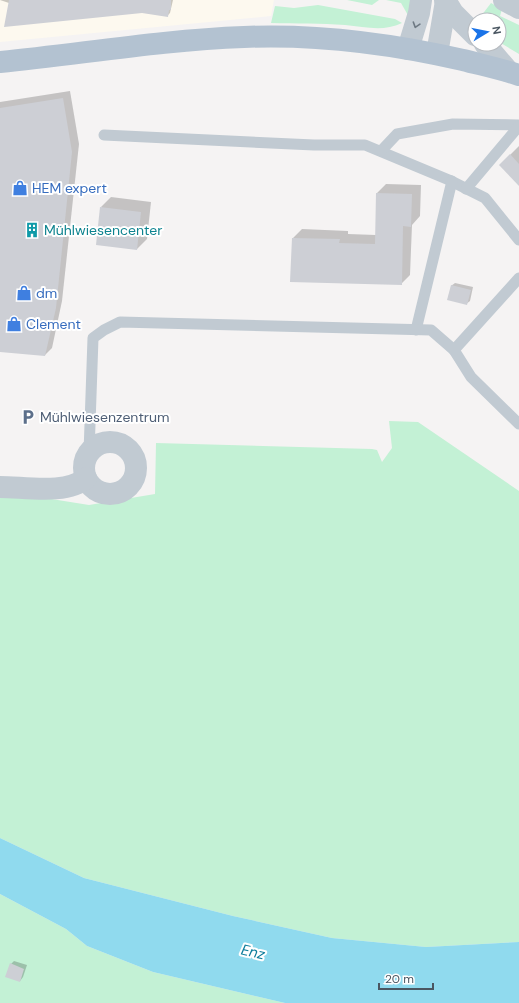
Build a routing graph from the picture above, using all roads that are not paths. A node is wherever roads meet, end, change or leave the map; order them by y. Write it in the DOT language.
graph roads {
  1 [pos="421,0"];
  2 [pos="504,0"];
  3 [pos="452,5"];
  4 [pos="519,8"];
  5 [pos="467,25"];
  6 [pos="408,49"];
  7 [pos="493,52"];
  8 [pos="437,54"];
  9 [pos="5,62"];
  10 [pos="513,73"];
  11 [pos="519,126"];
  12 [pos="104,135"];
  13 [pos="381,151"];
  14 [pos="452,181"];
  15 [pos="466,189"];
  16 [pos="519,240"];
  17 [pos="519,278"];
  18 [pos="416,330"];
  19 [pos="454,350"];
  20 [pos="519,424"];
  21 [pos="89,452"];
  22 [pos="86,478"];
  23 [pos="0,487"];
  1 -- 6 [label="street, one-way"];
  2 -- 4 [label="street"];
  3 -- 5 [label="street"];
  3 -- 8 [label="street"];
  6 -- 8 [label="main road"];
  6 -- 9 [label="main road"];
  7 -- 10 [label="street"];
  8 -- 10 [label="main road"];
  11 -- 13 [label="lane"];
  11 -- 15 [label="lane"];
  12 -- 13 [label="lane"];
  13 -- 14 [label="lane"];
  14 -- 15 [label="lane"];
  14 -- 18 [label="lane"];
  15 -- 16 [label="lane"];
  17 -- 19 [label="lane"];
  18 -- 19 [label="lane"];
  18 -- 21 [label="lane"];
  19 -- 20 [label="lane"];
  21 -- 22 [label="street"];
  21 -- 22 [label="street"];
  22 -- 23 [label="street"];
}
